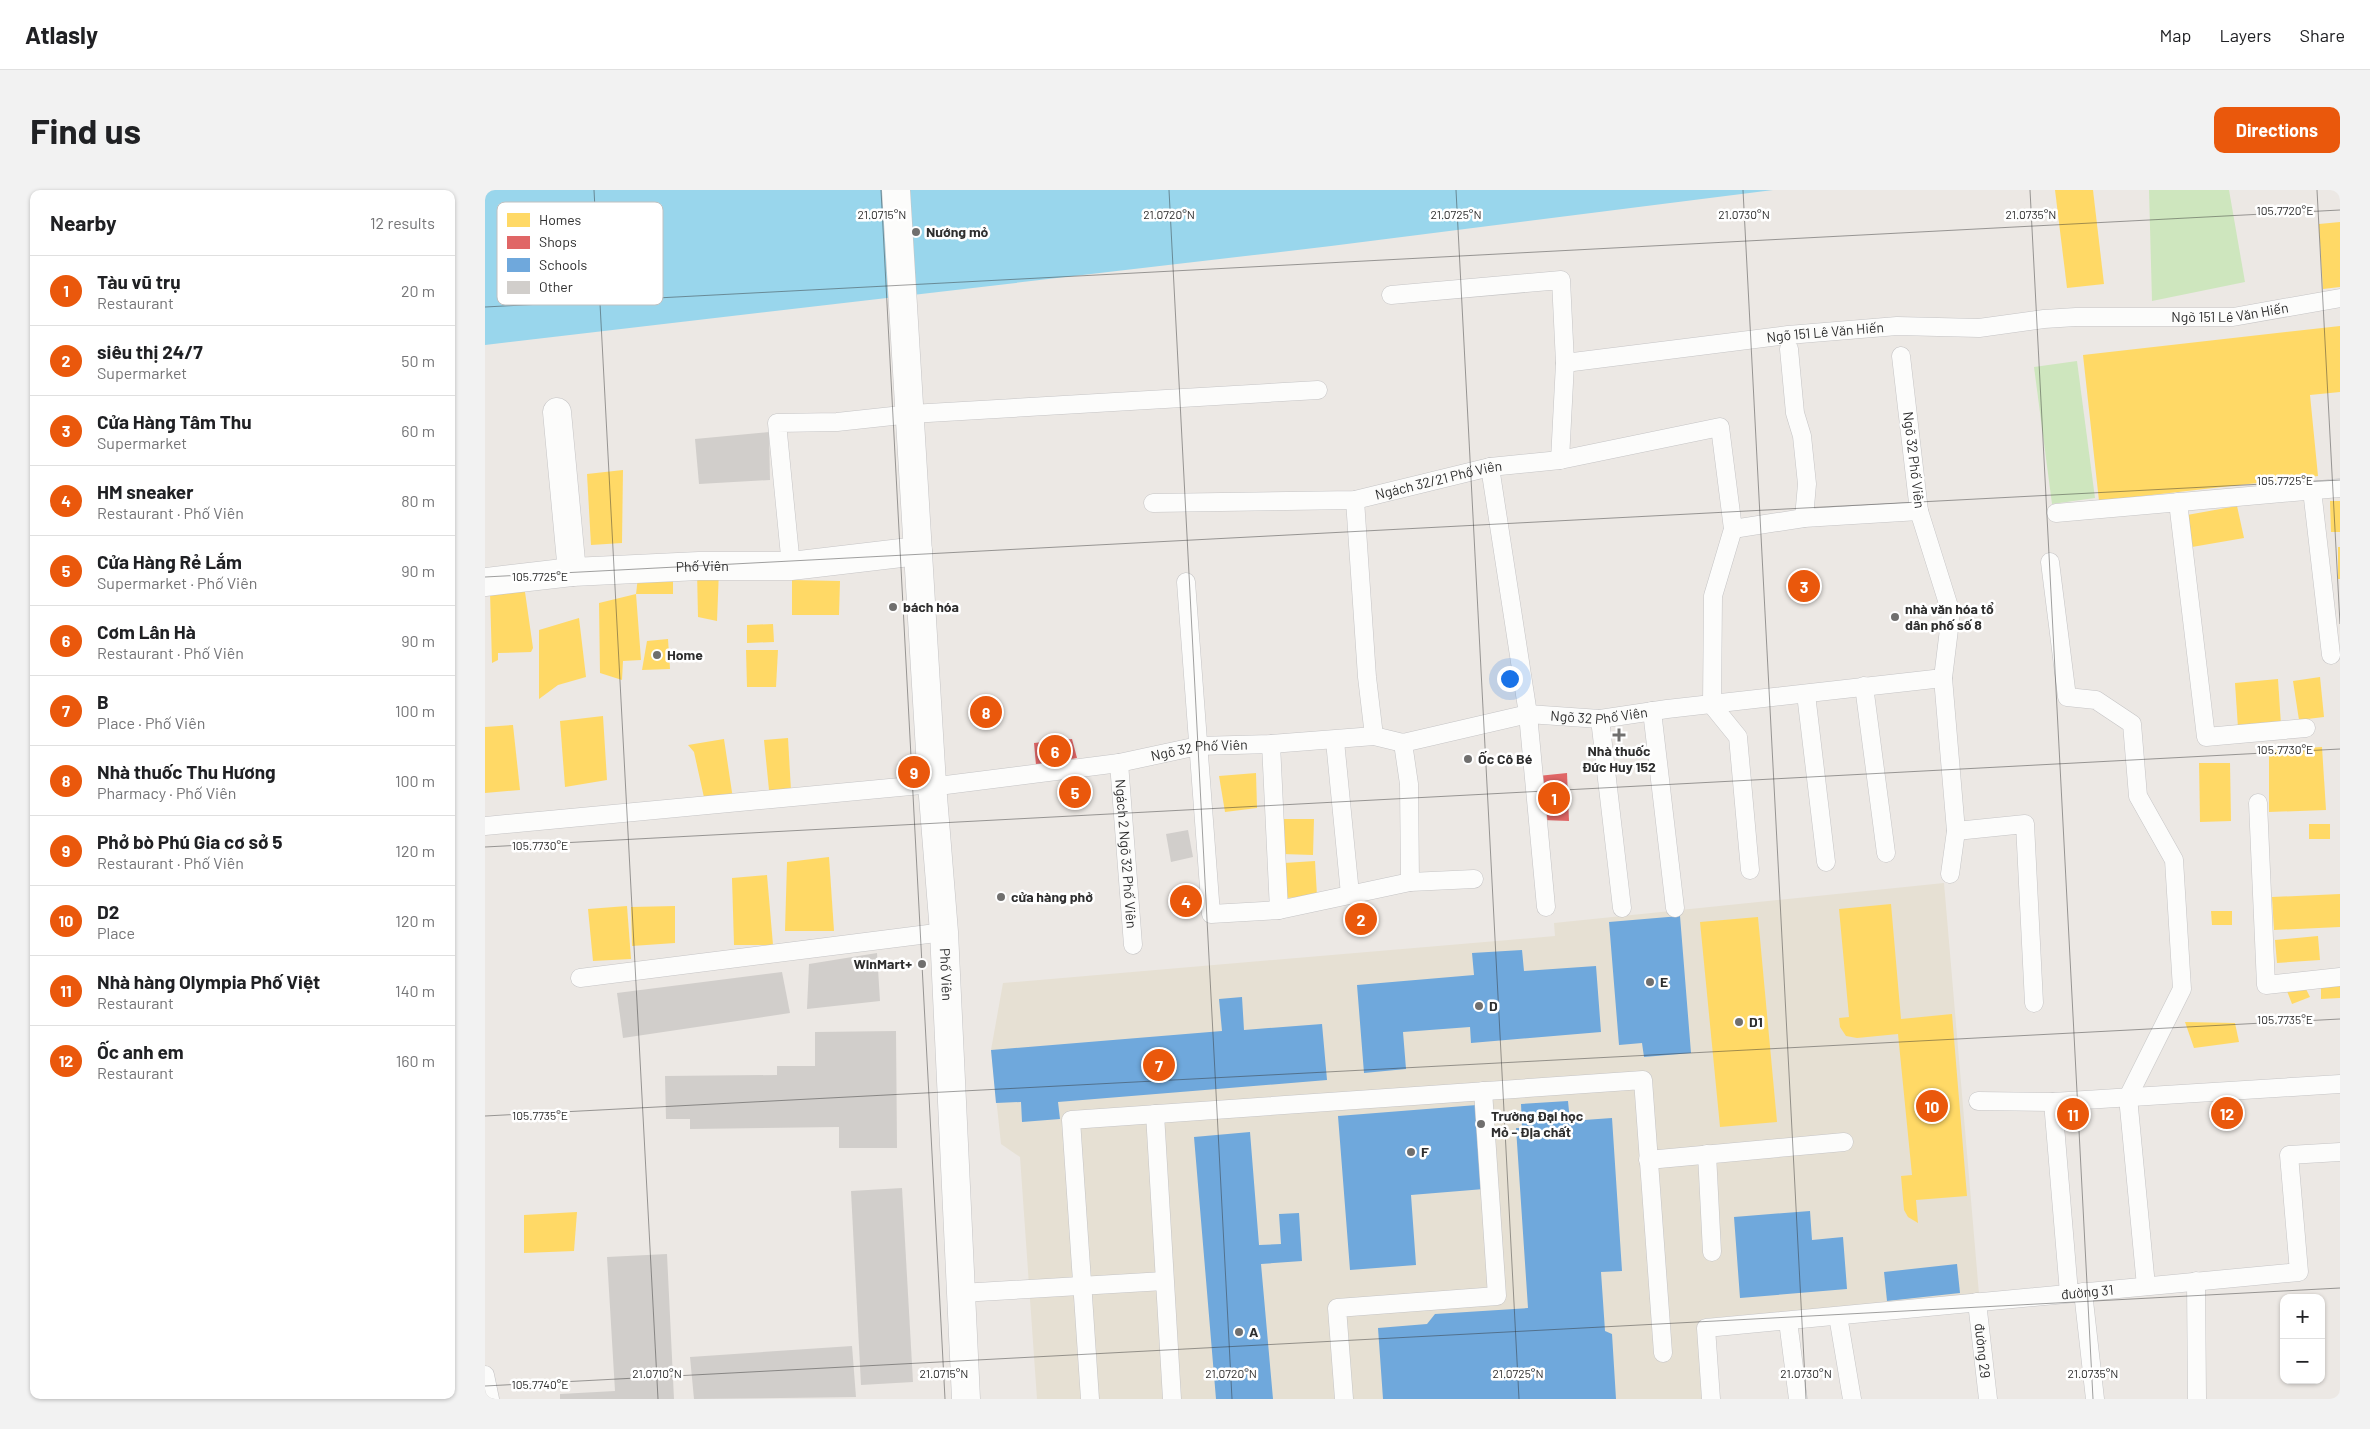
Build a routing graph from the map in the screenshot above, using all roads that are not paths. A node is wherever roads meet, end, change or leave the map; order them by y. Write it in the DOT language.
graph roads {
  1 [pos="896,190"];
  2 [pos="1391,294"];
  3 [pos="2340,298"];
  4 [pos="1789,349"];
  5 [pos="1901,356"];
  6 [pos="1565,363"];
  7 [pos="1318,390"];
  8 [pos="557,412"];
  9 [pos="911,414"];
  10 [pos="1559,460"];
  11 [pos="1490,467"];
  12 [pos="2340,488"];
  13 [pos="2312,490"];
  14 [pos="1355,500"];
  15 [pos="2178,502"];
  16 [pos="1153,503"];
  17 [pos="1919,511"];
  18 [pos="2056,513"];
  19 [pos="1804,518"];
  20 [pos="1733,529"];
  21 [pos="918,551"];
  22 [pos="2050,562"];
  23 [pos="791,566"];
  24 [pos="572,572"];
  25 [pos="485,582"];
  26 [pos="1186,582"];
  27 [pos="2331,656"];
  28 [pos="1943,678"];
  29 [pos="1864,686"];
  30 [pos="1806,694"];
  31 [pos="1712,705"];
  32 [pos="1652,711"];
  33 [pos="1528,714"];
  34 [pos="1599,719"];
  35 [pos="2307,728"];
  36 [pos="1373,736"];
  37 [pos="1335,740"];
  38 [pos="1271,744"];
  39 [pos="1403,744"];
  40 [pos="1198,746"];
  41 [pos="1119,763"];
  42 [pos="932,784"];
  43 [pos="2258,803"];
  44 [pos="485,826"];
  45 [pos="1956,832"];
  46 [pos="1886,853"];
  47 [pos="1826,862"];
  48 [pos="1750,870"];
  49 [pos="1950,874"];
  50 [pos="1473,879"];
  51 [pos="1410,882"];
  52 [pos="1350,894"];
  53 [pos="1546,907"];
  54 [pos="1622,908"];
  55 [pos="1675,908"];
  56 [pos="1279,910"];
  57 [pos="944,932"];
  58 [pos="1133,945"];
  59 [pos="2340,977"];
  60 [pos="580,978"];
  61 [pos="2034,1002"];
  62 [pos="2340,1084"];
  63 [pos="1483,1091"];
  64 [pos="2128,1097"];
  65 [pos="1978,1102"];
  66 [pos="2053,1102"];
  67 [pos="1155,1114"];
  68 [pos="1844,1142"];
  69 [pos="2340,1152"];
  70 [pos="1707,1154"];
  71 [pos="1649,1160"];
  72 [pos="1712,1252"];
  73 [pos="1164,1281"];
  74 [pos="2196,1281"];
  75 [pos="2146,1286"];
  76 [pos="1083,1287"];
  77 [pos="961,1293"];
  78 [pos="2076,1293"];
  79 [pos="1977,1302"];
  80 [pos="1838,1316"];
  81 [pos="1788,1320"];
  82 [pos="1663,1353"];
  83 [pos="485,1375"];
  84 [pos="490,1399"];
  85 [pos="966,1399"];
  86 [pos="1090,1399"];
  87 [pos="1172,1399"];
  88 [pos="1344,1399"];
  89 [pos="1711,1399"];
  90 [pos="1798,1399"];
  91 [pos="1852,1399"];
  92 [pos="1988,1399"];
  93 [pos="2095,1399"];
  94 [pos="2197,1399"];
  1 -- 9 [label="street, Phố Viên"];
  2 -- 6 [label="lane"];
  3 -- 6 [label="lane, Ngõ 151 Lê Văn Hiến"];
  4 -- 19 [label="lane"];
  5 -- 17 [label="lane, Ngõ 32 Phố Viên"];
  6 -- 10 [label="lane"];
  7 -- 9 [label="lane"];
  8 -- 24 [label="street"];
  9 -- 21 [label="street, Phố Viên"];
  9 -- 23 [label="lane"];
  10 -- 11 [label="lane, Ngách 32/21 Phố Viên"];
  10 -- 20 [label="lane, Ngách 32/21 Phố Viên"];
  11 -- 14 [label="lane, Ngách 32/21 Phố Viên"];
  11 -- 33 [label="lane"];
  12 -- 13 [label="lane"];
  13 -- 15 [label="lane"];
  13 -- 27 [label="lane"];
  14 -- 16 [label="lane, Ngách 32/21 Phố Viên"];
  14 -- 36 [label="lane"];
  15 -- 18 [label="lane"];
  15 -- 35 [label="lane"];
  17 -- 19 [label="lane"];
  17 -- 28 [label="lane, Ngõ 32 Phố Viên"];
  19 -- 20 [label="lane"];
  20 -- 31 [label="lane"];
  21 -- 23 [label="street, Phố Viên"];
  21 -- 42 [label="street, Phố Viên"];
  22 -- 64 [label="lane"];
  23 -- 24 [label="street, Phố Viên"];
  24 -- 25 [label="street, Phố Viên"];
  26 -- 40 [label="lane"];
  28 -- 29 [label="lane, Ngõ 32 Phố Viên"];
  28 -- 45 [label="lane"];
  29 -- 30 [label="lane, Ngõ 32 Phố Viên"];
  29 -- 46 [label="lane"];
  30 -- 31 [label="lane, Ngõ 32 Phố Viên"];
  30 -- 47 [label="lane"];
  31 -- 32 [label="lane, Ngõ 32 Phố Viên"];
  31 -- 48 [label="lane"];
  32 -- 34 [label="lane, Ngõ 32 Phố Viên"];
  32 -- 55 [label="lane"];
  33 -- 34 [label="lane, Ngõ 32 Phố Viên"];
  33 -- 39 [label="lane, Ngõ 32 Phố Viên"];
  33 -- 53 [label="lane"];
  34 -- 54 [label="lane"];
  36 -- 37 [label="lane, Ngõ 32 Phố Viên"];
  36 -- 39 [label="lane, Ngõ 32 Phố Viên"];
  37 -- 38 [label="lane, Ngõ 32 Phố Viên"];
  37 -- 52 [label="lane"];
  38 -- 40 [label="lane, Ngõ 32 Phố Viên"];
  38 -- 56 [label="lane"];
  39 -- 51 [label="lane"];
  40 -- 41 [label="lane, Ngõ 32 Phố Viên"];
  40 -- 56 [label="lane"];
  41 -- 42 [label="lane, Ngõ 32 Phố Viên"];
  41 -- 58 [label="lane, Ngách 2 Ngõ 32 Phố Viên"];
  42 -- 44 [label="lane, Ngõ 32 Phố Viên"];
  42 -- 57 [label="street, Phố Viên"];
  43 -- 59 [label="lane"];
  45 -- 49 [label="lane"];
  45 -- 61 [label="lane"];
  50 -- 51 [label="lane"];
  51 -- 52 [label="lane"];
  52 -- 56 [label="lane"];
  57 -- 60 [label="lane"];
  57 -- 77 [label="street, Phố Viên"];
  62 -- 64 [label="lane"];
  63 -- 67 [label="lane"];
  63 -- 71 [label="lane"];
  63 -- 88 [label="lane"];
  64 -- 66 [label="lane"];
  64 -- 75 [label="lane"];
  65 -- 66 [label="lane"];
  66 -- 78 [label="lane"];
  67 -- 73 [label="lane"];
  67 -- 76 [label="lane"];
  68 -- 70 [label="lane"];
  69 -- 74 [label="lane, đường 31"];
  70 -- 71 [label="lane"];
  70 -- 72 [label="lane"];
  71 -- 82 [label="lane"];
  73 -- 76 [label="lane"];
  73 -- 87 [label="lane"];
  74 -- 75 [label="lane, đường 31"];
  74 -- 94 [label="lane"];
  75 -- 78 [label="lane, đường 31"];
  76 -- 77 [label="lane"];
  76 -- 86 [label="lane"];
  77 -- 85 [label="street, Phố Viên"];
  78 -- 79 [label="lane, đường 31"];
  78 -- 93 [label="lane"];
  79 -- 80 [label="lane, đường 31"];
  79 -- 92 [label="lane, đường 29"];
  80 -- 81 [label="lane, đường 31"];
  80 -- 91 [label="lane"];
  81 -- 89 [label="lane, đường 31"];
  81 -- 90 [label="lane"];
  83 -- 84 [label="lane"];
}
